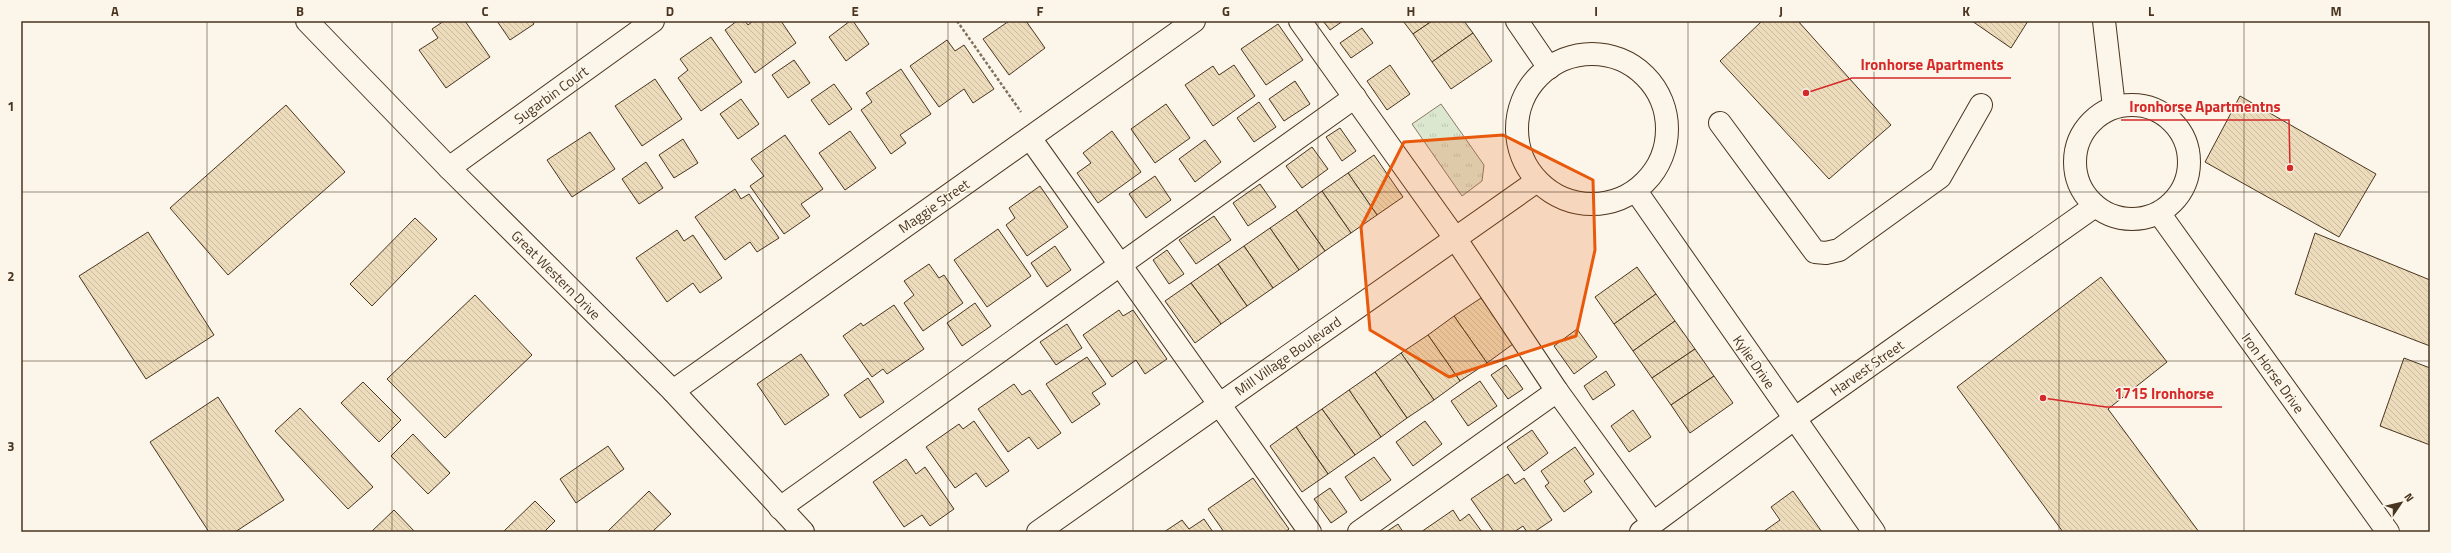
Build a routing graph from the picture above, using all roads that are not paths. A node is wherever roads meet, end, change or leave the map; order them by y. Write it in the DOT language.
graph roads {
  1 [pos="307,21"];
  2 [pos="653,21"];
  3 [pos="1194,21"];
  4 [pos="1300,21"];
  5 [pos="1517,21"];
  6 [pos="2104,21"];
  7 [pos="1549,68"];
  8 [pos="1354,97"];
  9 [pos="1981,105"];
  10 [pos="2114,107"];
  11 [pos="1720,123"];
  12 [pos="1033,136"];
  13 [pos="449,168"];
  14 [pos="1536,181"];
  15 [pos="1636,191"];
  16 [pos="2095,206"];
  17 [pos="2159,213"];
  18 [pos="1455,238"];
  19 [pos="1120,264"];
  20 [pos="673,391"];
  21 [pos="1557,391"];
  22 [pos="1220,404"];
  23 [pos="1794,419"];
  24 [pos="780,508"];
  25 [pos="1647,528"];
  26 [pos="803,532"];
  27 [pos="1038,532"];
  28 [pos="1310,532"];
  29 [pos="1359,532"];
  30 [pos="1874,532"];
  31 [pos="2388,532"];
  1 -- 13 [label="street, Great Western Drive"];
  2 -- 13 [label="street, Sugarbin Court"];
  3 -- 12 [label="street, Maggie Street"];
  4 -- 8 [label="street"];
  5 -- 7 [label="street"];
  6 -- 10 [label="street"];
  7 -- 14 [label="street"];
  7 -- 15 [label="street"];
  8 -- 18 [label="street"];
  8 -- 19 [label="street"];
  9 -- 11 [label="street"];
  10 -- 16 [label="street"];
  10 -- 17 [label="street"];
  12 -- 19 [label="street"];
  12 -- 20 [label="street, Maggie Street"];
  13 -- 20 [label="street, Great Western Drive"];
  14 -- 15 [label="street"];
  14 -- 18 [label="street, Mill Village Boulevard"];
  15 -- 23 [label="street, Kylie Drive"];
  16 -- 17 [label="street"];
  16 -- 23 [label="street, Harvest Street"];
  17 -- 31 [label="street, Iron Horse Drive"];
  18 -- 21 [label="street"];
  18 -- 22 [label="street, Mill Village Boulevard"];
  19 -- 22 [label="street"];
  19 -- 24 [label="street"];
  20 -- 24 [label="street, Great Western Drive"];
  21 -- 25 [label="street"];
  21 -- 29 [label="street"];
  22 -- 27 [label="street, Mill Village Boulevard"];
  22 -- 28 [label="street"];
  23 -- 25 [label="street, Harvest Street"];
  23 -- 30 [label="street, Kylie Drive"];
  24 -- 26 [label="street, Great Western Drive"];
}
